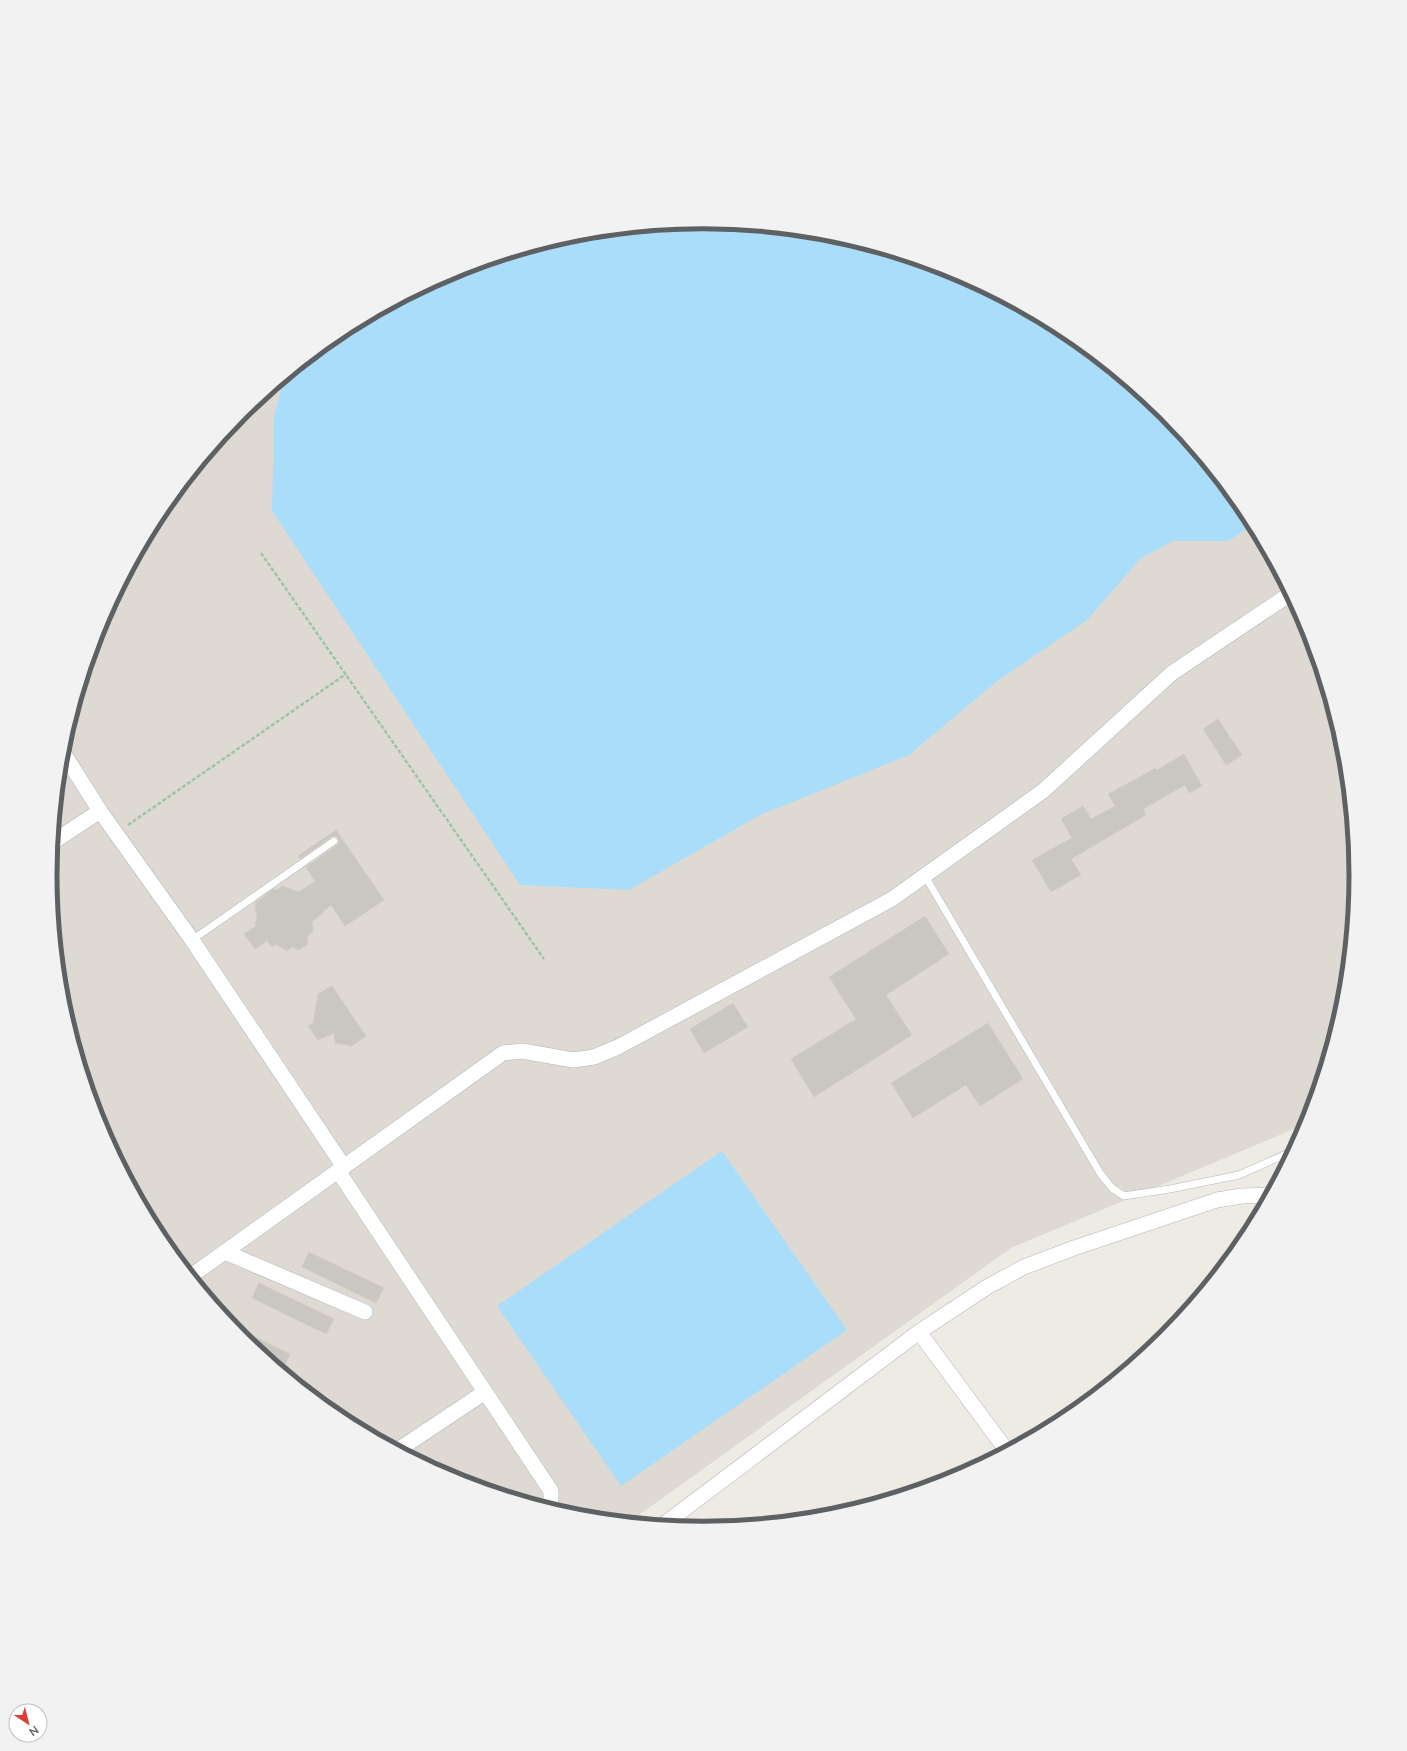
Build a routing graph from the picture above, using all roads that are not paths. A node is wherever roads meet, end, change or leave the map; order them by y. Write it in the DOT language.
graph roads {
  1 [pos="1286,597"];
  2 [pos="67,760"];
  3 [pos="100,811"];
  4 [pos="58,839"];
  5 [pos="334,842"];
  6 [pos="925,876"];
  7 [pos="192,940"];
  8 [pos="1286,1155"];
  9 [pos="341,1169"];
  10 [pos="1265,1195"];
  11 [pos="225,1252"];
  12 [pos="195,1273"];
  13 [pos="365,1312"];
  14 [pos="919,1332"];
  15 [pos="485,1392"];
  16 [pos="1004,1447"];
  17 [pos="405,1448"];
  18 [pos="549,1503"];
  19 [pos="668,1521"];
  1 -- 6 [label="street"];
  2 -- 3 [label="street"];
  3 -- 4 [label="street"];
  3 -- 7 [label="street"];
  5 -- 7 [label="lane"];
  6 -- 8 [label="lane"];
  6 -- 9 [label="street"];
  7 -- 9 [label="street"];
  9 -- 11 [label="street"];
  9 -- 15 [label="street"];
  10 -- 14 [label="street"];
  11 -- 12 [label="street"];
  11 -- 13 [label="street"];
  14 -- 16 [label="street"];
  14 -- 19 [label="street"];
  15 -- 17 [label="street"];
  15 -- 18 [label="street"];
}
